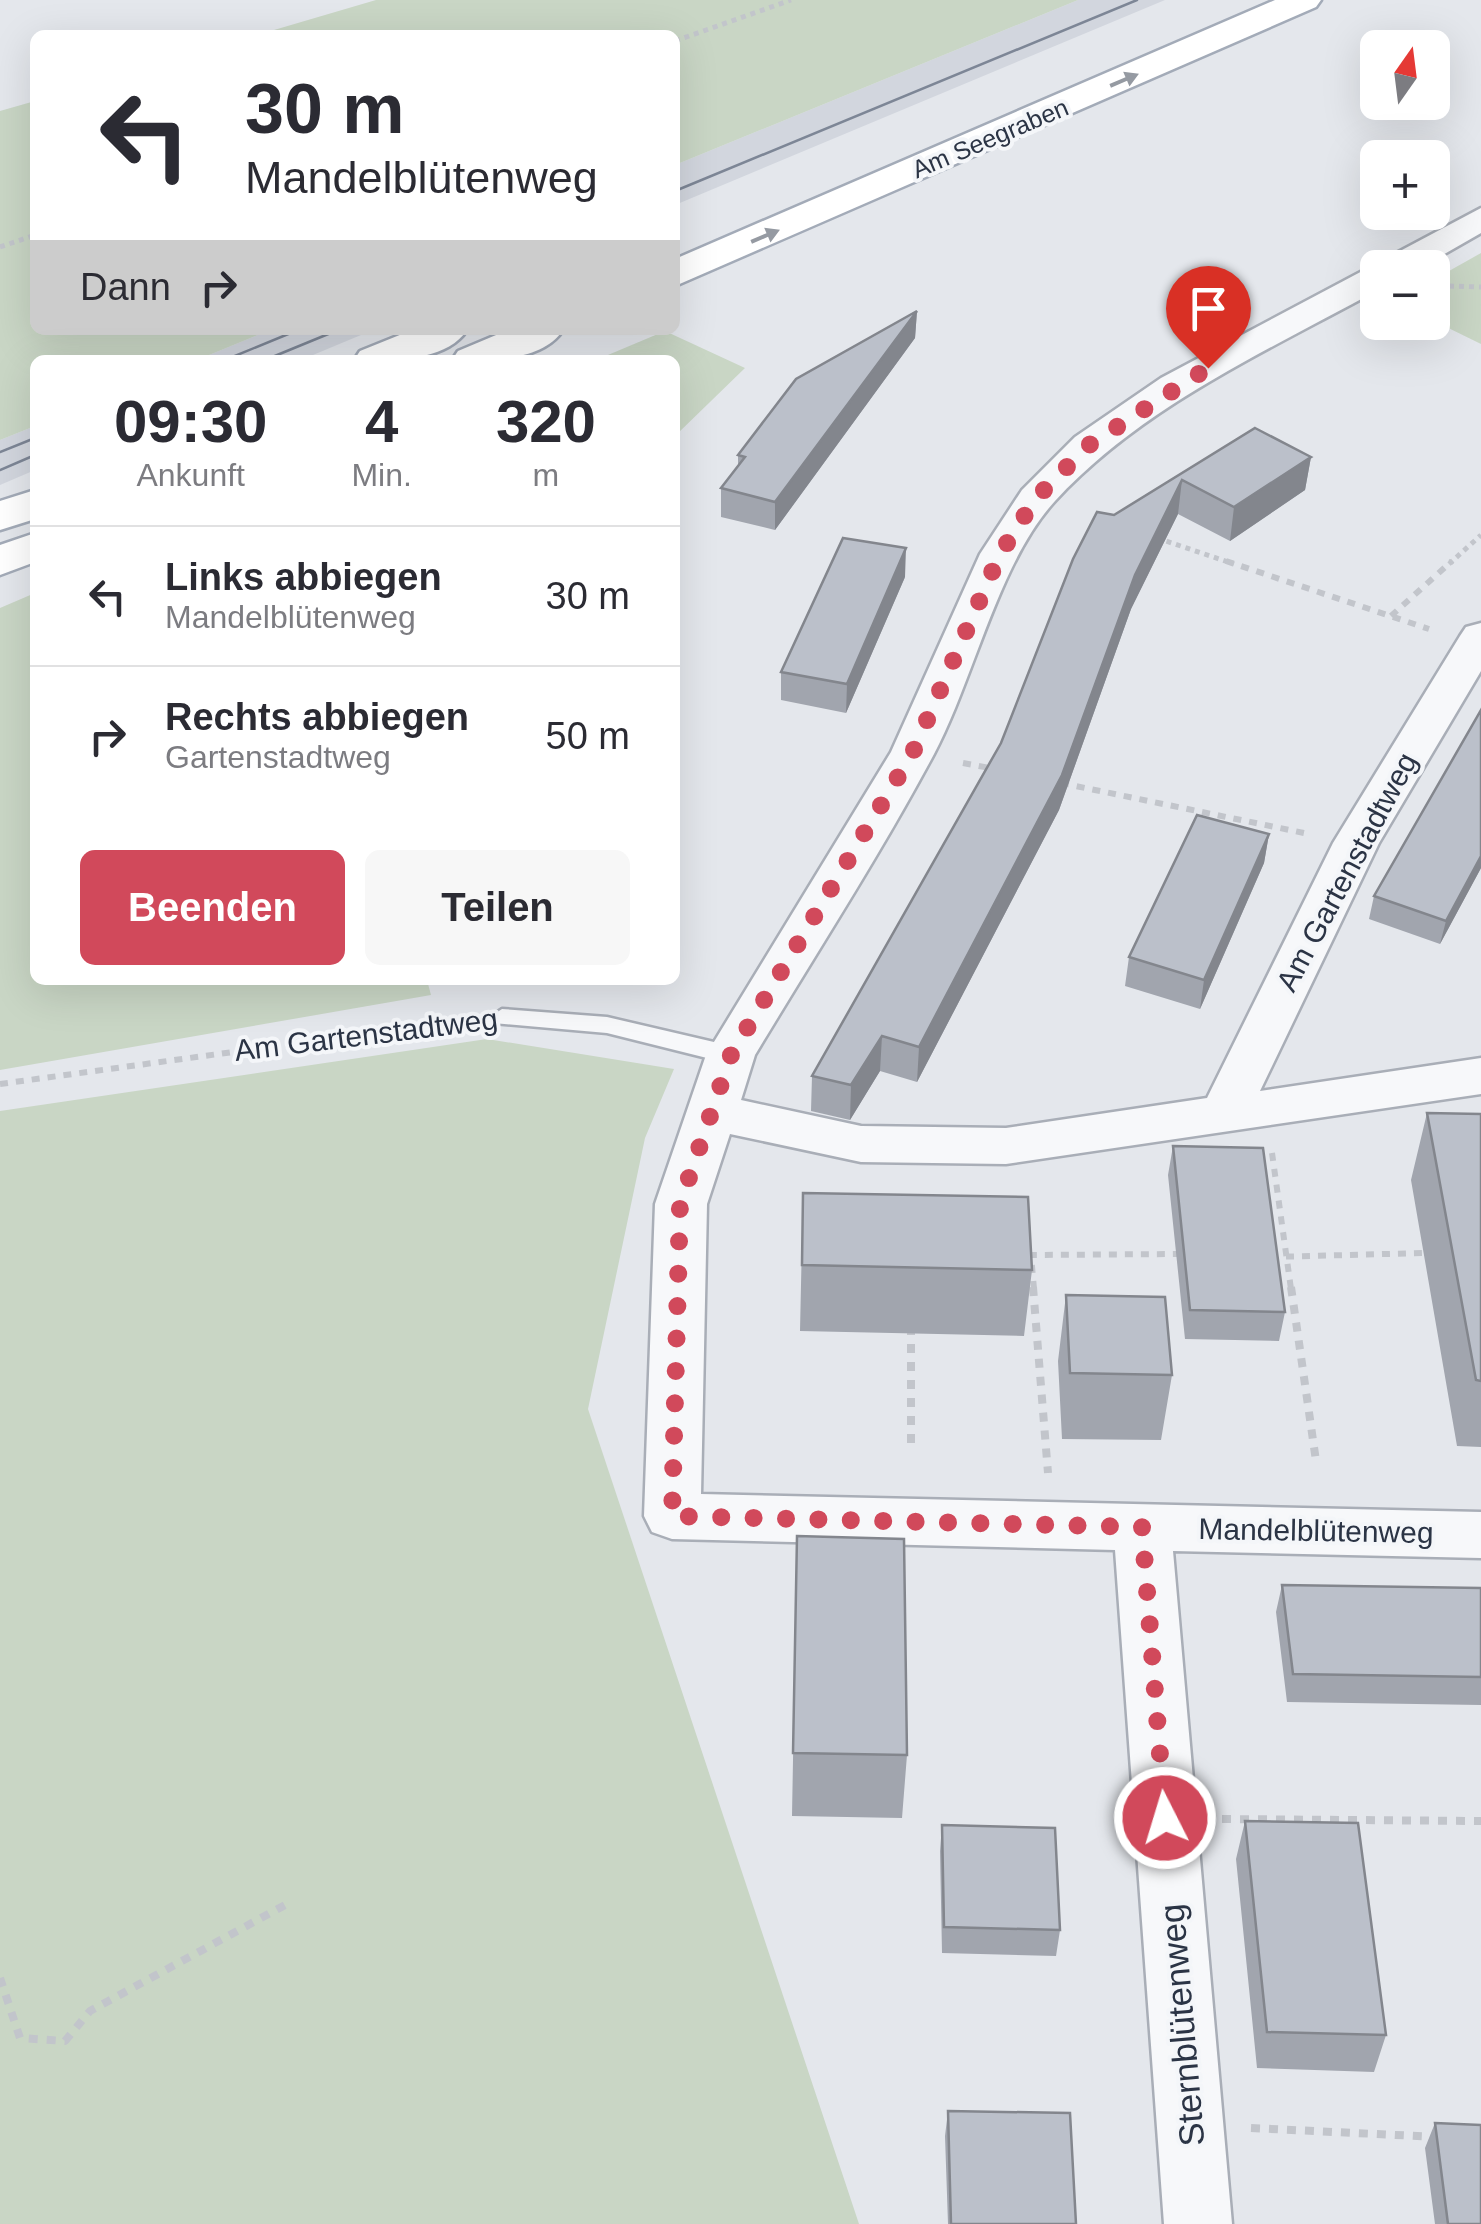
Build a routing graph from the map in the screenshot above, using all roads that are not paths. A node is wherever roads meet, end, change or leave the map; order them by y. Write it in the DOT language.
graph roads {
  1 [pos="1225,0"];
  2 [pos="1304,0"];
  3 [pos="1481,219"];
  4 [pos="693,227"];
  5 [pos="1425,250"];
  6 [pos="680,272"];
  7 [pos="1360,285"];
  8 [pos="434,335"];
  9 [pos="531,335"];
  10 [pos="387,355"];
  11 [pos="485,355"];
  12 [pos="30,504"];
  13 [pos="0,517"];
  14 [pos="30,548"];
  15 [pos="0,561"];
  16 [pos="1477,640"];
  17 [pos="502,1017"];
  18 [pos="731,1055"];
  19 [pos="1481,1076"];
  20 [pos="1245,1110"];
  21 [pos="712,1112"];
  22 [pos="1142,1527"];
  23 [pos="1481,1535"];
  24 [pos="1198,2224"];
  1 -- 4 [label="main road, Am Seegraben"];
  6 -- 2 [label="main road, Am Seegraben, one-way"];
  3 -- 5 [label="street"];
  7 -- 18 [label="street"];
  8 -- 10 [label="main road"];
  9 -- 11 [label="main road"];
  12 -- 13 [label="main road"];
  14 -- 15 [label="main road"];
  16 -- 20 [label="street, Am Gartenstadtweg"];
  17 -- 18 [label="lane, Am Gartenstadtweg"];
  18 -- 21 [label="street"];
  19 -- 20 [label="street"];
  20 -- 21 [label="street"];
  21 -- 22 [label="street, Mandelblütenweg"];
  22 -- 23 [label="street, Mandelblütenweg"];
  22 -- 24 [label="street, Sternblütenweg"];
}
